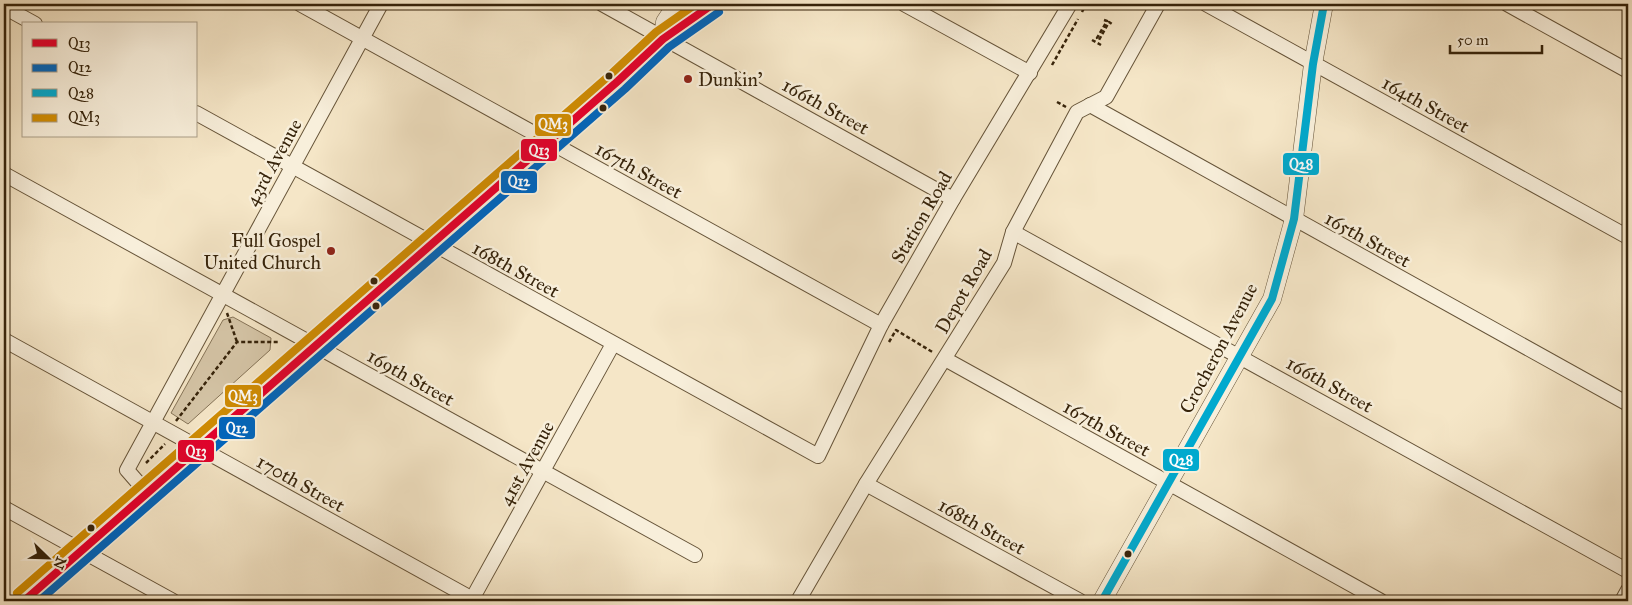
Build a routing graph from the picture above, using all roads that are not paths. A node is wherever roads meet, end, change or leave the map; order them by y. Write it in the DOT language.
graph roads {
  1 [pos="300,4"];
  2 [pos="381,4"];
  3 [pos="602,4"];
  4 [pos="677,4"];
  5 [pos="713,4"];
  6 [pos="904,4"];
  7 [pos="1070,4"];
  8 [pos="1158,4"];
  9 [pos="1206,4"];
  10 [pos="1324,4"];
  11 [pos="1507,4"];
  12 [pos="4,6"];
  13 [pos="32,22"];
  14 [pos="362,38"];
  15 [pos="663,39"];
  16 [pos="1313,64"];
  17 [pos="1628,71"];
  18 [pos="1030,73"];
  19 [pos="1090,105"];
  20 [pos="198,114"];
  21 [pos="549,141"];
  22 [pos="292,166"];
  23 [pos="4,174"];
  24 [pos="953,199"];
  25 [pos="1294,219"];
  26 [pos="1013,232"];
  27 [pos="1628,237"];
  28 [pos="432,244"];
  29 [pos="221,294"];
  30 [pos="881,325"];
  31 [pos="4,340"];
  32 [pos="613,344"];
  33 [pos="316,346"];
  34 [pos="940,356"];
  35 [pos="1240,356"];
  36 [pos="1628,404"];
  37 [pos="152,422"];
  38 [pos="199,448"];
  39 [pos="818,456"];
  40 [pos="543,471"];
  41 [pos="1168,483"];
  42 [pos="866,484"];
  43 [pos="147,493"];
  44 [pos="4,508"];
  45 [pos="82,550"];
  46 [pos="695,555"];
  47 [pos="1628,571"];
  48 [pos="1628,590"];
  49 [pos="24,601"];
  50 [pos="173,601"];
  51 [pos="473,601"];
  52 [pos="798,601"];
  53 [pos="1080,601"];
  54 [pos="1102,601"];
  55 [pos="1381,601"];
  56 [pos="1622,601"];
  1 -- 14 [label="street, 167th Street"];
  2 -- 14 [label="street, 43rd Avenue"];
  3 -- 15 [label="street, 166th Street"];
  4 -- 15 [label="street"];
  5 -- 15 [label="main road"];
  6 -- 18 [label="street"];
  7 -- 18 [label="street, Station Road"];
  8 -- 19 [label="street, Depot Road"];
  9 -- 16 [label="street, 164th Street"];
  10 -- 16 [label="street, Crocheron Avenue"];
  11 -- 17 [label="street"];
  12 -- 13 [label="street"];
  14 -- 21 [label="street, 167th Street"];
  14 -- 22 [label="street, 43rd Avenue"];
  15 -- 21 [label="main road"];
  15 -- 24 [label="street, 166th Street"];
  16 -- 25 [label="street, Crocheron Avenue"];
  16 -- 27 [label="street, 164th Street"];
  18 -- 24 [label="street, Station Road"];
  19 -- 25 [label="street, 165th Street"];
  19 -- 26 [label="street, Depot Road"];
  20 -- 22 [label="street, 168th Street"];
  21 -- 28 [label="main road"];
  21 -- 30 [label="street, 167th Street"];
  22 -- 28 [label="street, 168th Street"];
  22 -- 29 [label="street, 43rd Avenue"];
  23 -- 29 [label="street, 169th Street"];
  24 -- 30 [label="street, Station Road"];
  25 -- 35 [label="street, Crocheron Avenue"];
  25 -- 36 [label="street, 165th Street"];
  26 -- 34 [label="street, Depot Road"];
  26 -- 35 [label="street, 166th Street"];
  28 -- 32 [label="street, 168th Street"];
  28 -- 33 [label="main road"];
  29 -- 33 [label="street, 169th Street"];
  29 -- 37 [label="street, 43rd Avenue"];
  30 -- 39 [label="street, Station Road"];
  31 -- 37 [label="street, 170th Street"];
  32 -- 39 [label="street, 168th Street"];
  32 -- 40 [label="street, 41st Avenue"];
  33 -- 38 [label="main road"];
  33 -- 40 [label="street, 169th Street"];
  34 -- 41 [label="street, 167th Street"];
  34 -- 42 [label="street, Depot Road"];
  35 -- 41 [label="street, Crocheron Avenue"];
  35 -- 47 [label="street, 166th Street"];
  37 -- 38 [label="street, 170th Street"];
  37 -- 43 [label="street, 43rd Avenue"];
  38 -- 43 [label="main road"];
  38 -- 51 [label="street, 170th Street"];
  40 -- 46 [label="street, 169th Street"];
  40 -- 51 [label="street, 41st Avenue"];
  41 -- 54 [label="street, Crocheron Avenue"];
  41 -- 55 [label="street, 167th Street"];
  42 -- 52 [label="street, Depot Road"];
  42 -- 53 [label="street, 168th Street"];
  43 -- 45 [label="main road"];
  44 -- 45 [label="street"];
  45 -- 49 [label="main road"];
  45 -- 50 [label="street"];
  48 -- 56 [label="street"];
}
